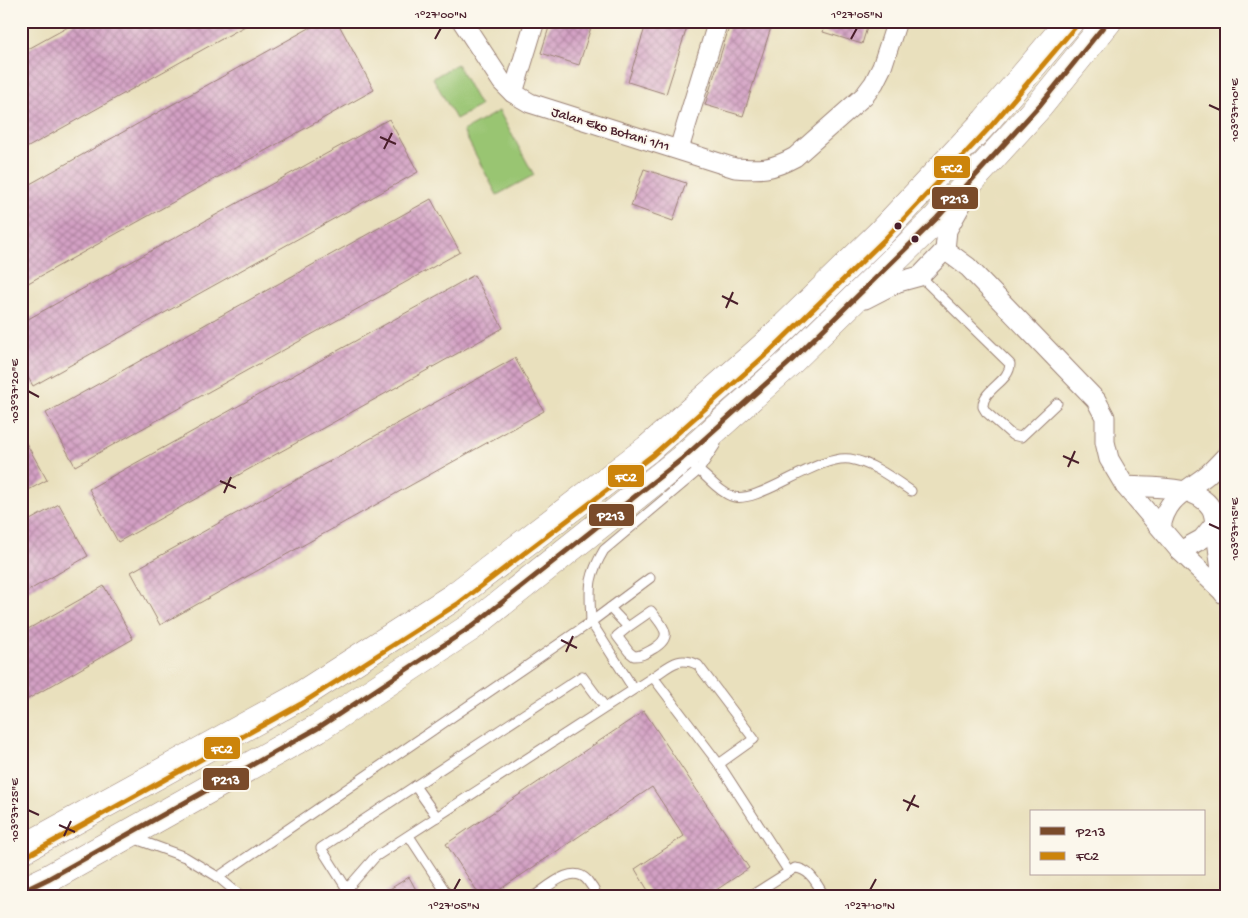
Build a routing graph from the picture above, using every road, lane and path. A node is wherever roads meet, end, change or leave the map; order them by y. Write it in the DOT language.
graph roads {
  1 [pos="462,21"];
  2 [pos="536,21"];
  3 [pos="718,21"];
  4 [pos="897,21"];
  5 [pos="1070,21"];
  6 [pos="1108,21"];
  7 [pos="513,93"];
  8 [pos="679,149"];
  9 [pos="982,169"];
  10 [pos="944,250"];
  11 [pos="920,276"];
  12 [pos="844,310"];
  13 [pos="1057,403"];
  14 [pos="1227,455"];
  15 [pos="690,465"];
  16 [pos="1125,486"];
  17 [pos="911,490"];
  18 [pos="1184,490"];
  19 [pos="1221,516"];
  20 [pos="1161,528"];
  21 [pos="1180,551"];
  22 [pos="650,578"];
  23 [pos="1226,595"];
  24 [pos="610,608"];
  25 [pos="591,622"];
  26 [pos="628,627"];
  27 [pos="653,677"];
  28 [pos="634,688"];
  29 [pos="605,707"];
  30 [pos="719,764"];
  31 [pos="415,786"];
  32 [pos="437,817"];
  33 [pos="126,835"];
  34 [pos="409,836"];
  35 [pos="21,850"];
  36 [pos="789,872"];
  37 [pos="218,877"];
  38 [pos="347,889"];
  39 [pos="21,892"];
  40 [pos="242,897"];
  41 [pos="338,897"];
  42 [pos="448,897"];
  43 [pos="533,897"];
  44 [pos="598,897"];
  45 [pos="749,897"];
  46 [pos="825,897"];
  1 -- 7 [label="street, Jalan Eko Botani 1/11"];
  2 -- 7 [label="street"];
  3 -- 8 [label="street"];
  4 -- 8 [label="street, Jalan Eko Botani 1/11"];
  5 -- 35 [label="main road"];
  6 -- 9 [label="main road"];
  7 -- 8 [label="street, Jalan Eko Botani 1/11"];
  9 -- 10 [label="street"];
  9 -- 12 [label="main road"];
  10 -- 11 [label="street"];
  10 -- 16 [label="street"];
  11 -- 12 [label="street"];
  11 -- 13 [label="lane"];
  12 -- 15 [label="main road"];
  14 -- 18 [label="street"];
  15 -- 17 [label="lane"];
  15 -- 25 [label="lane"];
  15 -- 33 [label="main road"];
  16 -- 18 [label="street"];
  16 -- 20 [label="street"];
  18 -- 19 [label="street"];
  18 -- 20 [label="street"];
  19 -- 21 [label="street"];
  19 -- 23 [label="street"];
  20 -- 21 [label="street"];
  21 -- 23 [label="street"];
  22 -- 24 [label="lane"];
  24 -- 25 [label="lane"];
  24 -- 26 [label="lane"];
  25 -- 28 [label="lane"];
  25 -- 37 [label="lane"];
  26 -- 26 [label="lane"];
  27 -- 28 [label="lane"];
  27 -- 30 [label="lane"];
  27 -- 30 [label="lane"];
  28 -- 29 [label="lane"];
  29 -- 31 [label="lane"];
  29 -- 32 [label="lane"];
  30 -- 36 [label="lane"];
  31 -- 32 [label="lane"];
  31 -- 38 [label="lane"];
  32 -- 34 [label="lane"];
  33 -- 37 [label="lane"];
  33 -- 39 [label="main road"];
  34 -- 38 [label="lane"];
  34 -- 42 [label="lane"];
  36 -- 45 [label="lane"];
  36 -- 46 [label="lane"];
  37 -- 40 [label="lane"];
  38 -- 41 [label="lane"];
  43 -- 44 [label="lane"];
}
